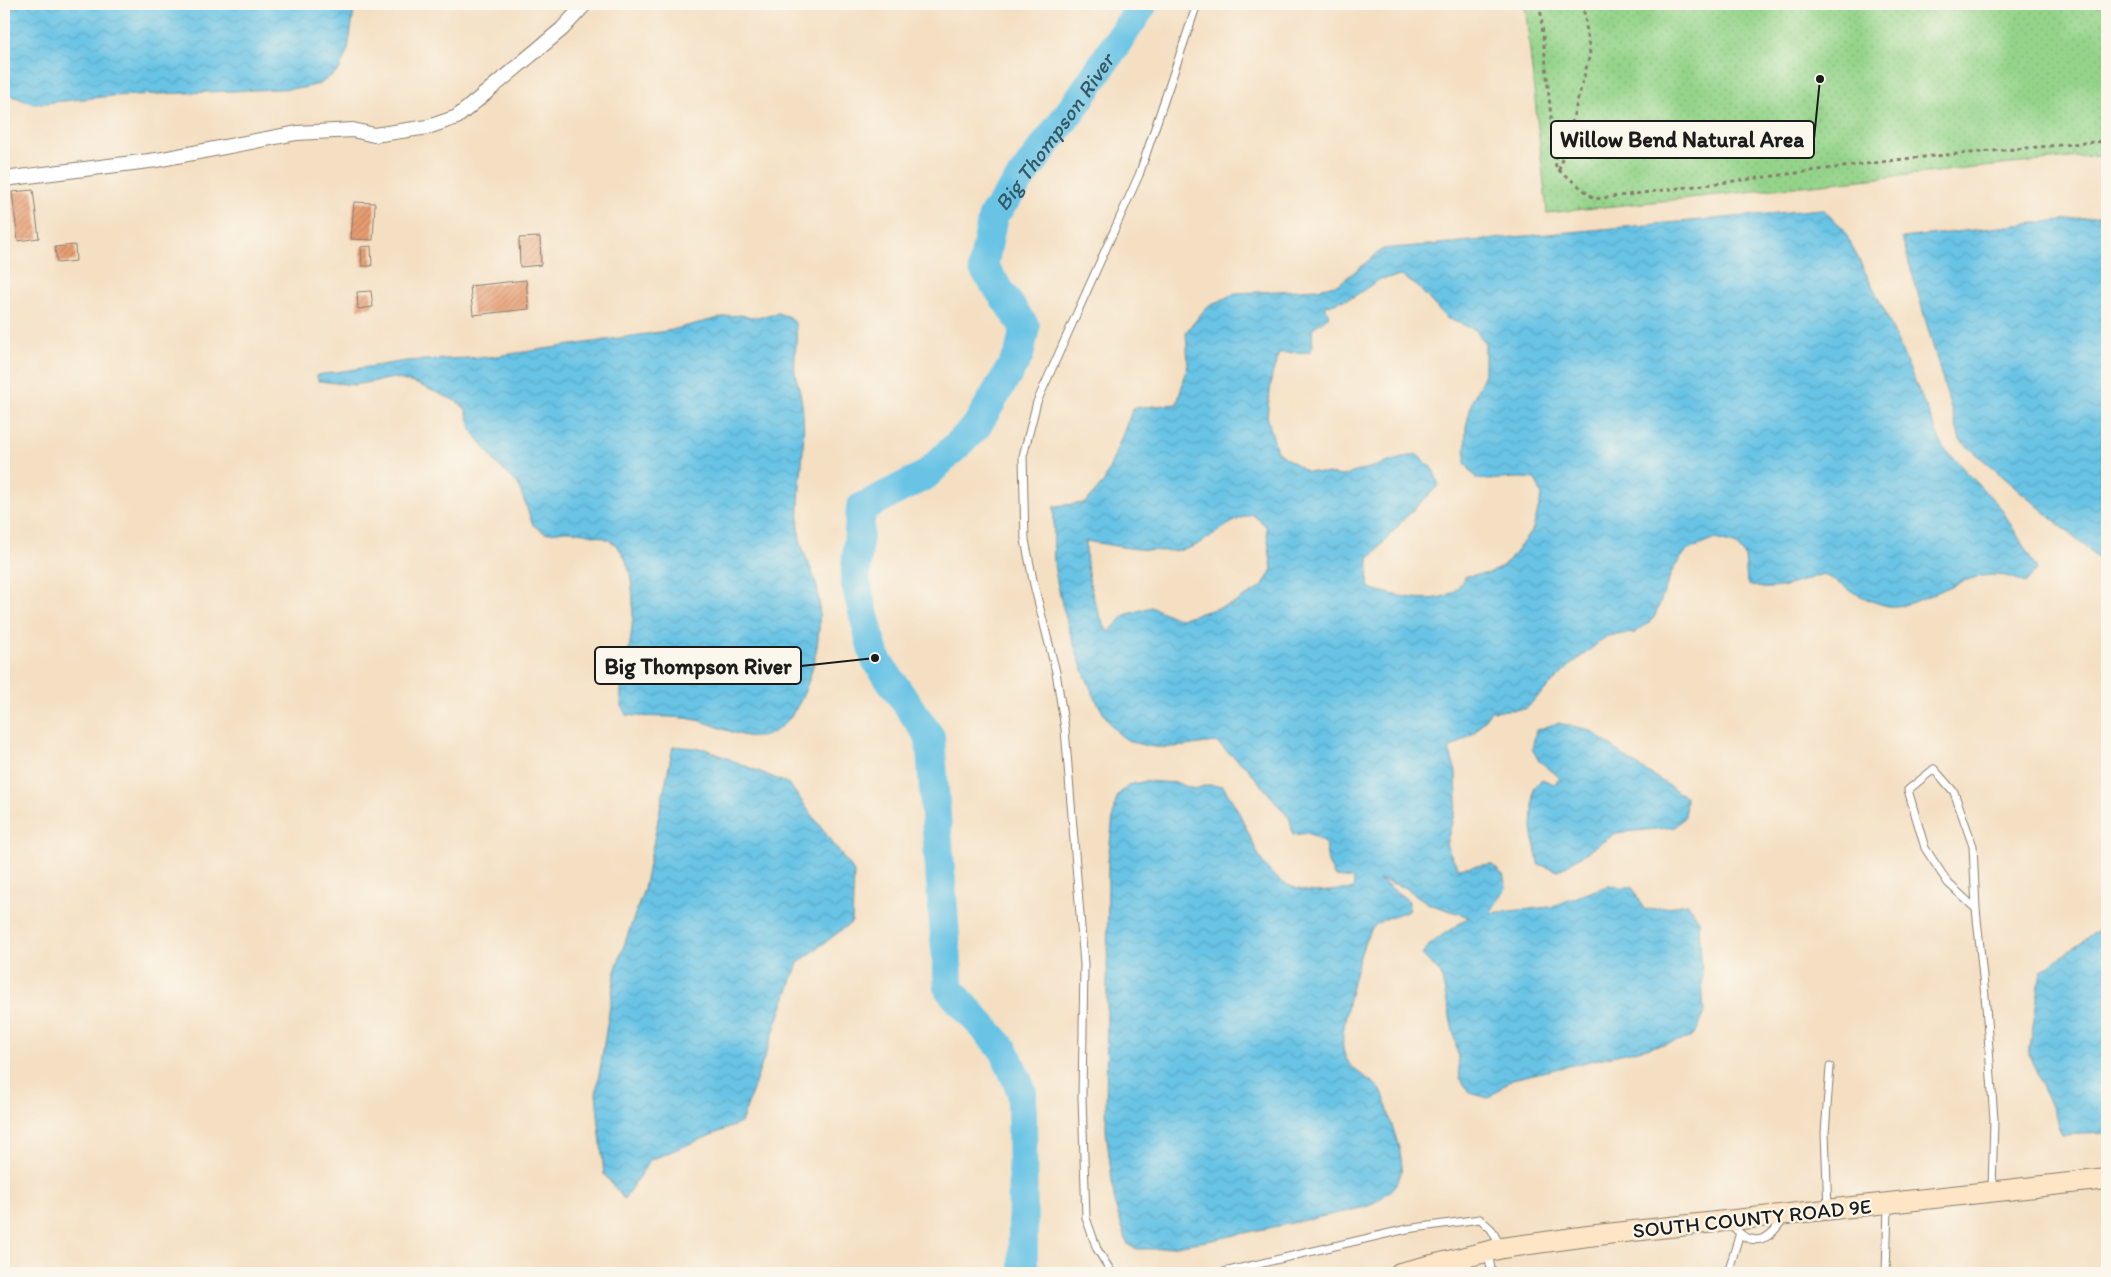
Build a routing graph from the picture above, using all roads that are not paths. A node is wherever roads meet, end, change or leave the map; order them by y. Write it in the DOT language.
graph roads {
  1 [pos="585,4"];
  2 [pos="1197,4"];
  3 [pos="4,179"];
  4 [pos="1976,909"];
  5 [pos="1830,1067"];
  6 [pos="2107,1179"];
  7 [pos="1992,1192"];
  8 [pos="1888,1203"];
  9 [pos="1828,1210"];
  10 [pos="1734,1228"];
  11 [pos="1495,1249"];
  12 [pos="1224,1272"];
  13 [pos="1112,1273"];
  14 [pos="1400,1273"];
  15 [pos="1492,1273"];
  16 [pos="1728,1273"];
  17 [pos="1886,1273"];
  1 -- 3 [label="street"];
  2 -- 13 [label="lane"];
  4 -- 4 [label="lane"];
  4 -- 7 [label="lane"];
  5 -- 9 [label="lane"];
  6 -- 7 [label="street, SOUTH COUNTY ROAD 9E"];
  7 -- 8 [label="street, SOUTH COUNTY ROAD 9E"];
  8 -- 9 [label="street, SOUTH COUNTY ROAD 9E"];
  8 -- 17 [label="lane"];
  9 -- 10 [label="street, SOUTH COUNTY ROAD 9E"];
  10 -- 11 [label="street, SOUTH COUNTY ROAD 9E"];
  10 -- 16 [label="lane"];
  11 -- 12 [label="lane"];
  11 -- 14 [label="street, SOUTH COUNTY ROAD 9E"];
  11 -- 15 [label="lane"];
}
